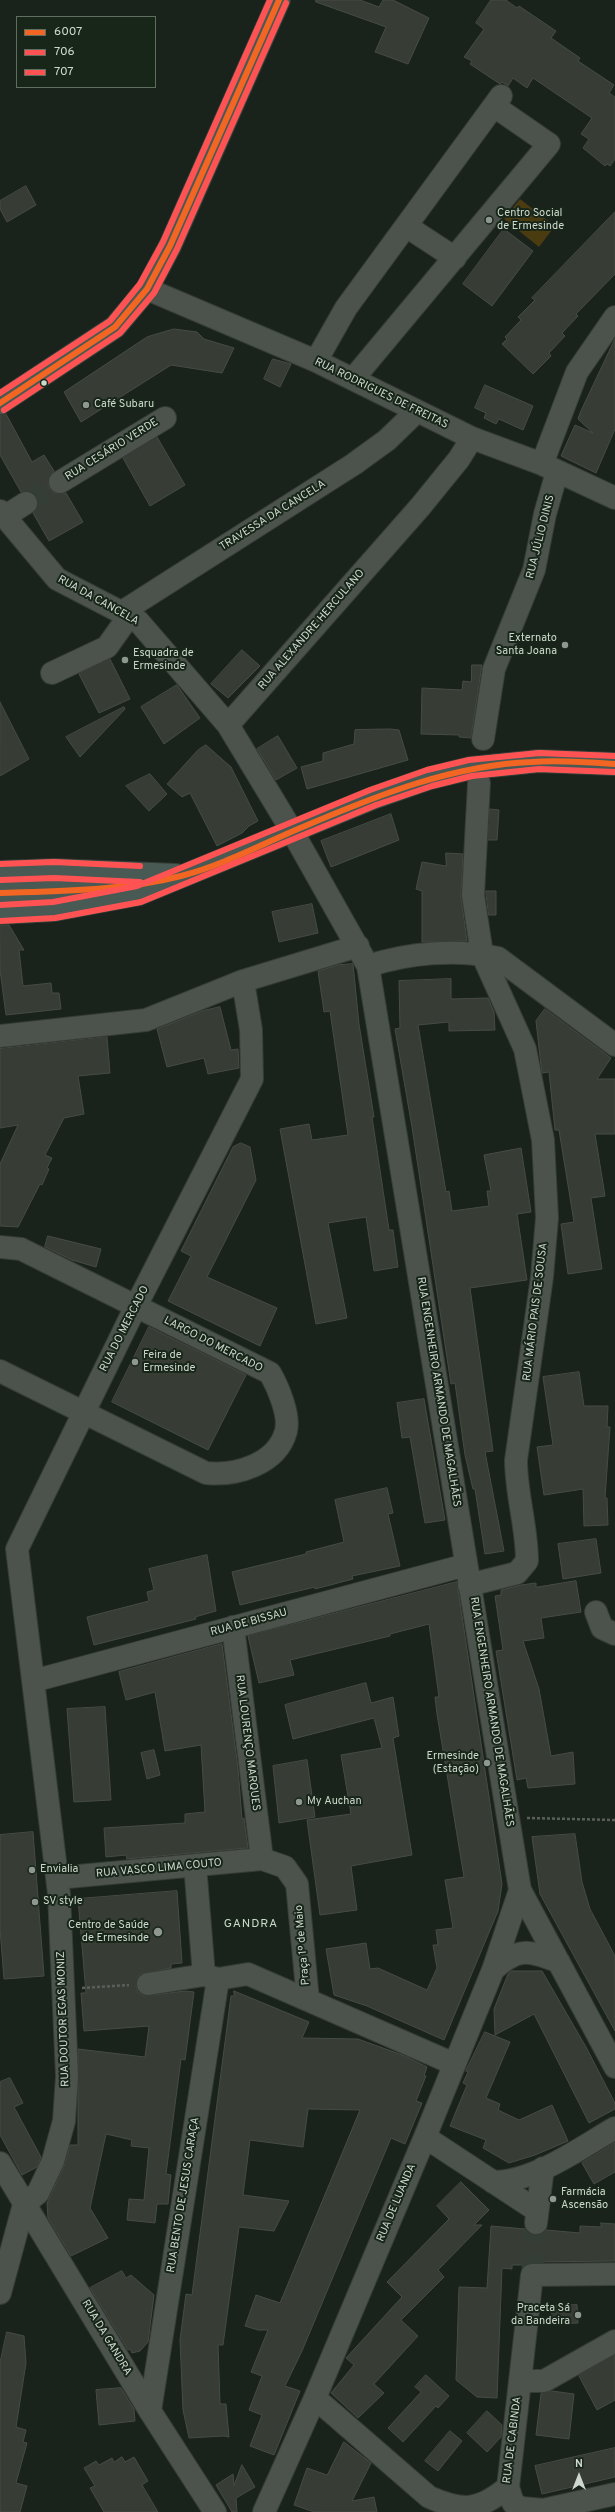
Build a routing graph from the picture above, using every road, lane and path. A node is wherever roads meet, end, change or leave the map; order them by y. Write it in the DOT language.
graph roads {
  1 [pos="279,0"];
  2 [pos="406,226"];
  3 [pos="454,258"];
  4 [pos="147,289"];
  5 [pos="615,317"];
  6 [pos="316,361"];
  7 [pos="353,380"];
  8 [pos="0,402"];
  9 [pos="417,411"];
  10 [pos="165,418"];
  11 [pos="472,438"];
  12 [pos="549,468"];
  13 [pos="60,482"];
  14 [pos="615,498"];
  15 [pos="26,504"];
  16 [pos="2,514"];
  17 [pos="125,614"];
  18 [pos="52,673"];
  19 [pos="228,725"];
  20 [pos="484,739"];
  21 [pos="615,764"];
  22 [pos="479,783"];
  23 [pos="292,831"];
  24 [pos="0,872"];
  25 [pos="182,876"];
  26 [pos="0,893"];
  27 [pos="0,913"];
  28 [pos="358,946"];
  29 [pos="482,954"];
  30 [pos="368,966"];
  31 [pos="242,981"];
  32 [pos="537,987"];
  33 [pos="505,1003"];
  34 [pos="0,1036"];
  35 [pos="615,1044"];
  36 [pos="0,1247"];
  37 [pos="136,1306"];
  38 [pos="0,1371"];
  39 [pos="83,1413"];
  40 [pos="468,1575"];
  41 [pos="596,1612"];
  42 [pos="232,1627"];
  43 [pos="615,1634"];
  44 [pos="33,1681"];
  45 [pos="508,1817"];
  46 [pos="615,1820"];
  47 [pos="262,1859"];
  48 [pos="195,1865"];
  49 [pos="57,1878"];
  50 [pos="520,1890"];
  51 [pos="559,1962"];
  52 [pos="493,1970"];
  53 [pos="211,1977"];
  54 [pos="148,1984"];
  55 [pos="63,1989"];
  56 [pos="308,2000"];
  57 [pos="454,2064"];
  58 [pos="615,2067"];
  59 [pos="615,2128"];
  60 [pos="425,2137"];
  61 [pos="0,2163"];
  62 [pos="543,2168"];
  63 [pos="494,2182"];
  64 [pos="24,2204"];
  65 [pos="615,2274"];
  66 [pos="0,2293"];
  67 [pos="615,2341"];
  68 [pos="520,2381"];
  69 [pos="315,2398"];
  70 [pos="150,2411"];
  71 [pos="508,2487"];
  72 [pos="615,2494"];
  73 [pos="449,2509"];
  74 [pos="540,2511"];
  75 [pos="215,2512"];
  76 [pos="264,2512"];
  1 -- 4 [label="main road"];
  2 -- 3 [label="street"];
  2 -- 3 [label="street"];
  2 -- 6 [label="street"];
  3 -- 7 [label="street"];
  4 -- 6 [label="street, RUA RODRIGUES DE FREITAS"];
  4 -- 8 [label="main road"];
  5 -- 12 [label="street, RUA JÚLIO DINIS"];
  6 -- 7 [label="street, RUA RODRIGUES DE FREITAS"];
  7 -- 9 [label="street, RUA RODRIGUES DE FREITAS"];
  9 -- 11 [label="street, RUA RODRIGUES DE FREITAS"];
  9 -- 17 [label="street, TRAVESSA DA CANCELA"];
  10 -- 13 [label="street, RUA CESÁRIO VERDE"];
  11 -- 12 [label="street, RUA RODRIGUES DE FREITAS"];
  11 -- 19 [label="street, RUA ALEXANDRE HERCULANO"];
  12 -- 14 [label="street, RUA RODRIGUES DE FREITAS"];
  12 -- 20 [label="street, RUA JÚLIO DINIS"];
  15 -- 16 [label="street"];
  16 -- 17 [label="street, RUA DA CANCELA"];
  17 -- 18 [label="street"];
  17 -- 19 [label="street, RUA DA CANCELA"];
  19 -- 23 [label="street"];
  21 -- 23 [label="main road"];
  22 -- 29 [label="street, RUA MÁRIO PAIS DE SOUSA"];
  23 -- 25 [label="main road"];
  23 -- 28 [label="street, RUA ENGENHEIRO ARMANDO DE MAGALHÃES"];
  24 -- 25 [label="main road"];
  25 -- 26 [label="main road"];
  25 -- 27 [label="main road"];
  28 -- 30 [label="street, RUA ENGENHEIRO ARMANDO DE MAGALHÃES"];
  28 -- 31 [label="street"];
  29 -- 30 [label="street"];
  29 -- 32 [label="street"];
  29 -- 33 [label="street, RUA MÁRIO PAIS DE SOUSA"];
  30 -- 40 [label="street, RUA ENGENHEIRO ARMANDO DE MAGALHÃES"];
  31 -- 34 [label="street"];
  31 -- 37 [label="street, RUA DO MERCADO"];
  32 -- 33 [label="street"];
  32 -- 35 [label="street"];
  33 -- 40 [label="street, RUA MÁRIO PAIS DE SOUSA"];
  36 -- 37 [label="street, LARGO DO MERCADO"];
  37 -- 39 [label="street, RUA DO MERCADO"];
  37 -- 39 [label="street, LARGO DO MERCADO"];
  38 -- 39 [label="street, LARGO DO MERCADO"];
  39 -- 44 [label="street, RUA DO MERCADO"];
  40 -- 42 [label="street, RUA DE BISSAU"];
  40 -- 45 [label="street, RUA ENGENHEIRO ARMANDO DE MAGALHÃES"];
  41 -- 43 [label="street"];
  42 -- 44 [label="street, RUA DE BISSAU"];
  42 -- 47 [label="street, RUA LOURENÇO MARQUES"];
  44 -- 49 [label="street, RUA DOUTOR EGAS MONIZ"];
  45 -- 46 [label="path"];
  45 -- 50 [label="street, RUA ENGENHEIRO ARMANDO DE MAGALHÃES"];
  47 -- 48 [label="street, RUA VASCO LIMA COUTO"];
  47 -- 56 [label="street, Praça 1º de Maio"];
  48 -- 49 [label="street, RUA VASCO LIMA COUTO"];
  48 -- 53 [label="street"];
  49 -- 55 [label="street, RUA DOUTOR EGAS MONIZ"];
  50 -- 51 [label="street, RUA ENGENHEIRO ARMANDO DE MAGALHÃES"];
  50 -- 52 [label="street, RUA DE LUANDA"];
  51 -- 52 [label="street"];
  51 -- 58 [label="street, RUA ENGENHEIRO ARMANDO DE MAGALHÃES"];
  52 -- 57 [label="street, RUA DE LUANDA"];
  53 -- 54 [label="street, Praça 1º de Maio"];
  53 -- 56 [label="street, Praça 1º de Maio"];
  53 -- 70 [label="street, RUA BENTO DE JESUS CARAÇA"];
  54 -- 55 [label="path"];
  55 -- 64 [label="street, RUA DOUTOR EGAS MONIZ"];
  56 -- 57 [label="street"];
  57 -- 60 [label="street, RUA DE LUANDA"];
  59 -- 62 [label="street"];
  60 -- 63 [label="street"];
  60 -- 69 [label="street, RUA DE LUANDA"];
  61 -- 64 [label="street, RUA DA GANDRA"];
  62 -- 63 [label="street"];
  62 -- 63 [label="street"];
  64 -- 66 [label="street"];
  64 -- 70 [label="street, RUA DA GANDRA"];
  65 -- 68 [label="street, RUA DE CABINDA"];
  67 -- 68 [label="street"];
  68 -- 71 [label="street, RUA DE CABINDA"];
  69 -- 73 [label="street, RUA DE CABINDA"];
  69 -- 76 [label="street, RUA DE LUANDA"];
  70 -- 75 [label="street, RUA DA GANDRA"];
  71 -- 73 [label="street, RUA DE CABINDA"];
  71 -- 74 [label="street"];
  72 -- 74 [label="street"];
}
